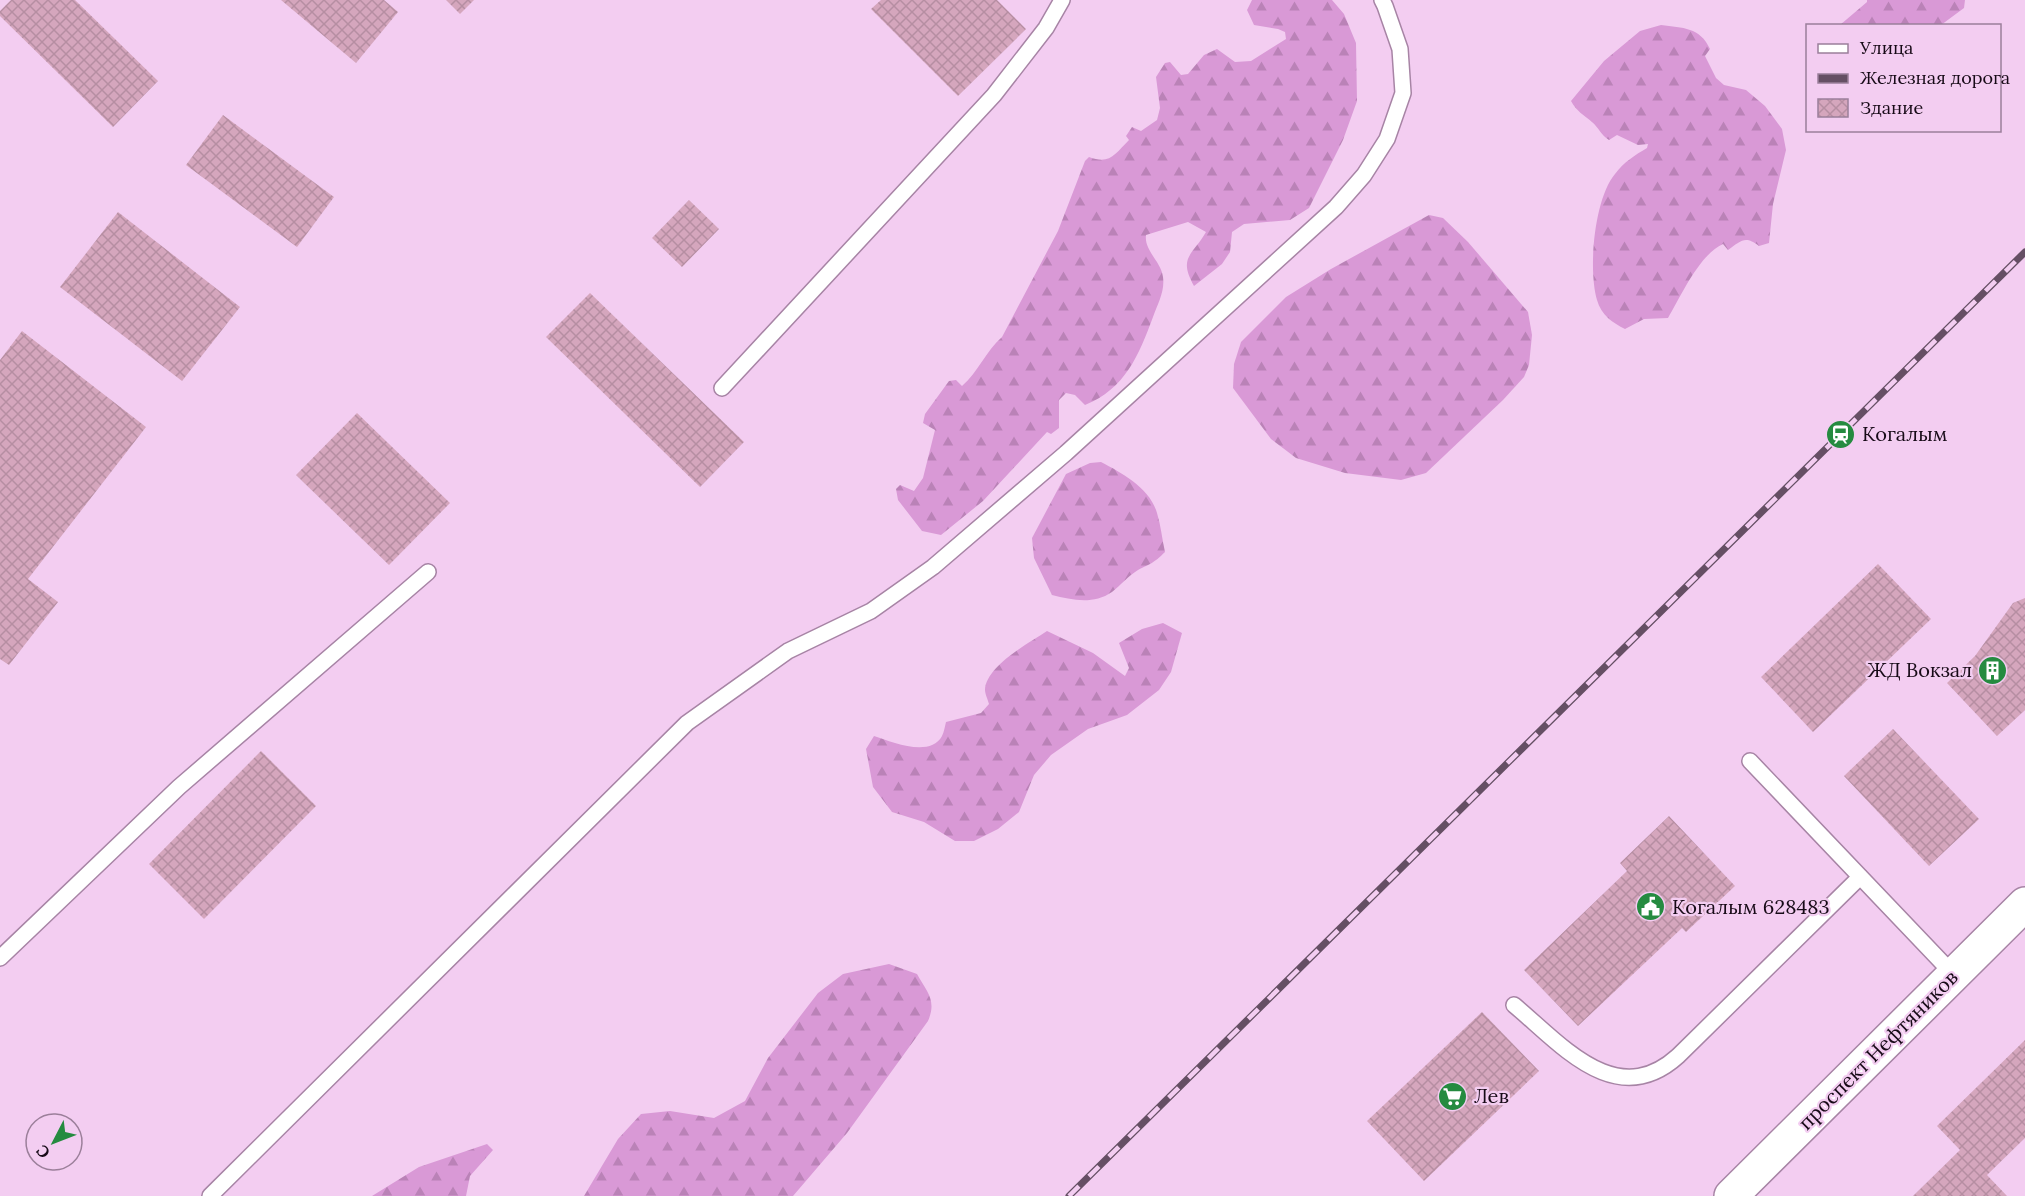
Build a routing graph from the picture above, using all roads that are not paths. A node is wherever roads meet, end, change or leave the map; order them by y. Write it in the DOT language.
graph roads {
  1 [pos="1062,0"];
  2 [pos="1382,0"];
  3 [pos="722,387"];
  4 [pos="428,572"];
  5 [pos="1750,760"];
  6 [pos="1860,877"];
  7 [pos="2025,904"];
  8 [pos="0,958"];
  9 [pos="1954,975"];
  10 [pos="1514,1005"];
  11 [pos="210,1196"];
  12 [pos="1731,1196"];
  1 -- 3 [label="lane"];
  2 -- 11 [label="lane"];
  4 -- 8 [label="lane"];
  5 -- 6 [label="lane"];
  6 -- 9 [label="lane"];
  6 -- 10 [label="lane"];
  7 -- 9 [label="main road, проспект Нефтяников"];
  9 -- 12 [label="main road, проспект Нефтяников"];
}
